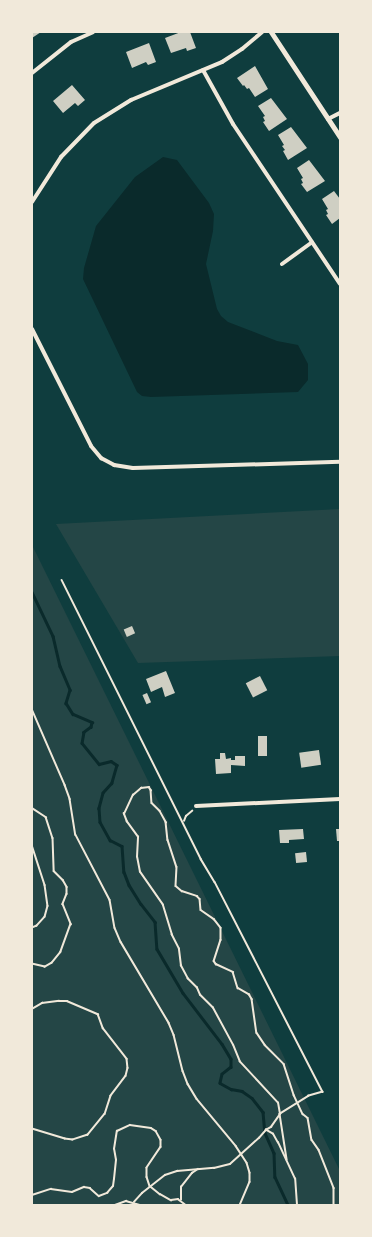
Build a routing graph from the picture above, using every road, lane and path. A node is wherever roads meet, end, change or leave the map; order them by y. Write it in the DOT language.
graph roads {
  1 [pos="93,32"];
  2 [pos="262,32"];
  3 [pos="271,32"];
  4 [pos="203,70"];
  5 [pos="32,72"];
  6 [pos="340,113"];
  7 [pos="328,119"];
  8 [pos="340,137"];
  9 [pos="32,202"];
  10 [pos="312,242"];
  11 [pos="282,264"];
  12 [pos="340,284"];
  13 [pos="32,329"];
  14 [pos="340,462"];
  15 [pos="62,580"];
  16 [pos="32,709"];
  17 [pos="340,799"];
  18 [pos="196,806"];
  19 [pos="32,808"];
  20 [pos="181,816"];
  21 [pos="186,816"];
  22 [pos="184,821"];
  23 [pos="32,845"];
  24 [pos="32,928"];
  25 [pos="32,964"];
  26 [pos="32,1008"];
  27 [pos="298,1102"];
  28 [pos="280,1114"];
  29 [pos="32,1129"];
  30 [pos="266,1130"];
  31 [pos="242,1155"];
  32 [pos="287,1161"];
  33 [pos="198,1169"];
  34 [pos="150,1186"];
  35 [pos="32,1195"];
  36 [pos="181,1200"];
  37 [pos="134,1202"];
  38 [pos="115,1205"];
  39 [pos="140,1205"];
  40 [pos="186,1205"];
  41 [pos="240,1205"];
  42 [pos="297,1205"];
  43 [pos="334,1205"];
  1 -- 5 [label="street"];
  2 -- 4 [label="street"];
  3 -- 7 [label="street"];
  4 -- 9 [label="street"];
  4 -- 10 [label="street"];
  6 -- 7 [label="street"];
  7 -- 8 [label="street"];
  10 -- 11 [label="street"];
  10 -- 12 [label="street"];
  13 -- 14 [label="street"];
  15 -- 20 [label="path"];
  16 -- 31 [label="path"];
  17 -- 18 [label="street"];
  18 -- 21 [label="path"];
  19 -- 25 [label="path"];
  20 -- 21 [label="path"];
  20 -- 22 [label="path"];
  21 -- 22 [label="path"];
  22 -- 27 [label="path"];
  23 -- 24 [label="path"];
  26 -- 29 [label="path"];
  27 -- 28 [label="path"];
  27 -- 28 [label="path"];
  27 -- 43 [label="path"];
  28 -- 30 [label="path"];
  28 -- 32 [label="path"];
  30 -- 31 [label="path"];
  30 -- 32 [label="path"];
  31 -- 33 [label="path"];
  31 -- 41 [label="path"];
  32 -- 42 [label="path"];
  33 -- 34 [label="path"];
  33 -- 36 [label="path"];
  34 -- 35 [label="path"];
  34 -- 36 [label="path"];
  34 -- 37 [label="path"];
  36 -- 40 [label="path"];
  37 -- 38 [label="path"];
  37 -- 39 [label="path"];
}
